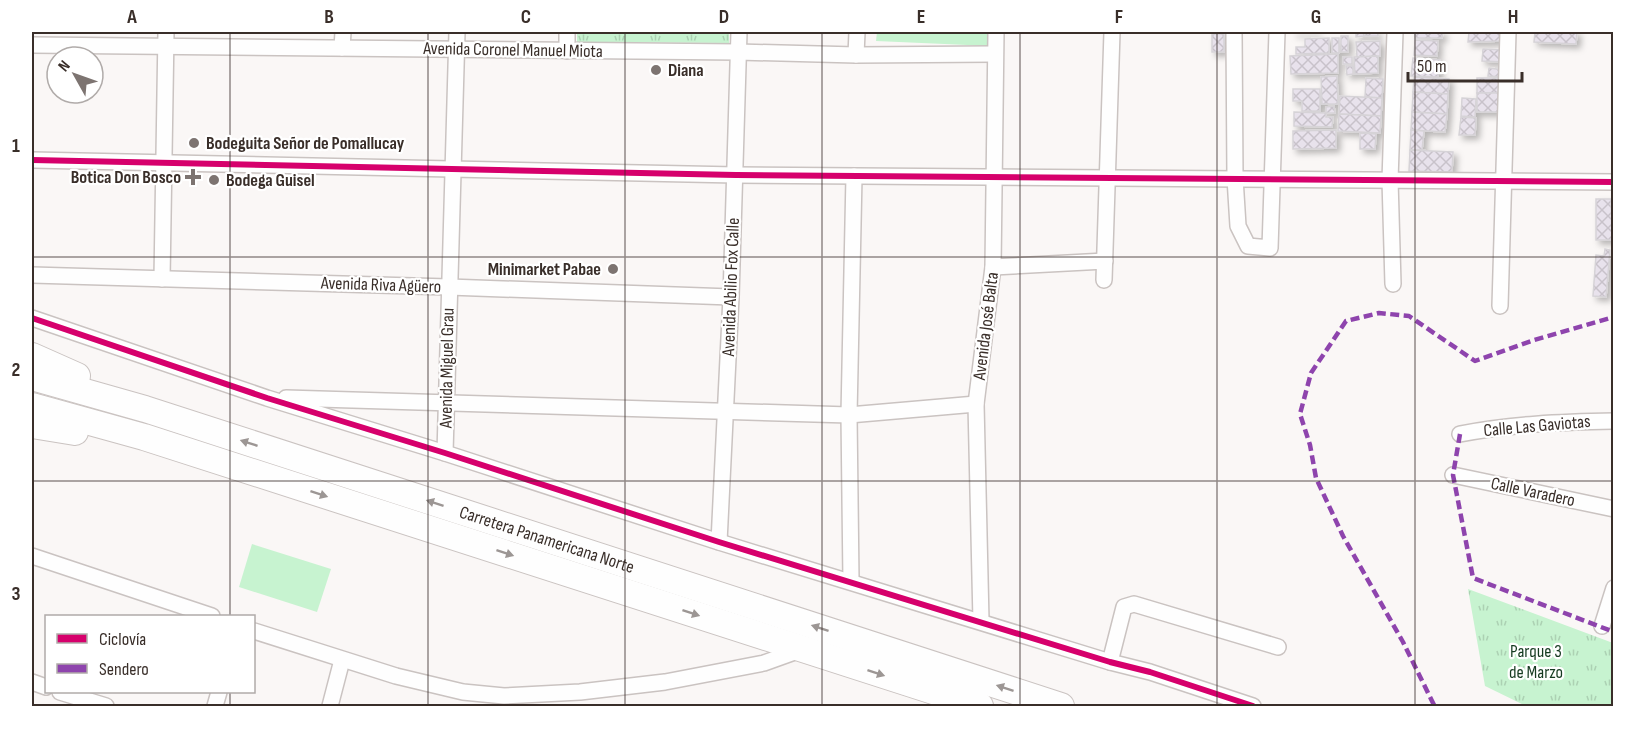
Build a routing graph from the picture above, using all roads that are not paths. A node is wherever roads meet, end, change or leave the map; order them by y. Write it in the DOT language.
graph roads {
  1 [pos="283,32"];
  2 [pos="343,32"];
  3 [pos="457,32"];
  4 [pos="567,32"];
  5 [pos="739,32"];
  6 [pos="857,32"];
  7 [pos="996,32"];
  8 [pos="1112,32"];
  9 [pos="1234,32"];
  10 [pos="1277,32"];
  11 [pos="1395,32"];
  12 [pos="1508,32"];
  13 [pos="166,39"];
  14 [pos="40,40"];
  15 [pos="282,47"];
  16 [pos="342,48"];
  17 [pos="457,50"];
  18 [pos="567,51"];
  19 [pos="738,52"];
  20 [pos="994,54"];
  21 [pos="856,55"];
  22 [pos="32,160"];
  23 [pos="164,163"];
  24 [pos="452,169"];
  25 [pos="736,175"];
  26 [pos="854,176"];
  27 [pos="994,176"];
  28 [pos="1108,177"];
  29 [pos="1235,178"];
  30 [pos="1390,180"];
  31 [pos="1272,181"];
  32 [pos="1503,181"];
  33 [pos="1614,182"];
  34 [pos="1105,261"];
  35 [pos="993,267"];
  36 [pos="32,275"];
  37 [pos="162,279"];
  38 [pos="1104,280"];
  39 [pos="1393,284"];
  40 [pos="449,287"];
  41 [pos="731,297"];
  42 [pos="1500,306"];
  43 [pos="32,318"];
  44 [pos="32,356"];
  45 [pos="32,377"];
  46 [pos="267,398"];
  47 [pos="446,403"];
  48 [pos="976,404"];
  49 [pos="32,406"];
  50 [pos="145,409"];
  51 [pos="726,412"];
  52 [pos="849,415"];
  53 [pos="1614,421"];
  54 [pos="32,426"];
  55 [pos="1460,434"];
  56 [pos="144,437"];
  57 [pos="445,453"];
  58 [pos="1453,475"];
  59 [pos="1614,509"];
  60 [pos="719,542"];
  61 [pos="32,556"];
  62 [pos="851,581"];
  63 [pos="1614,588"];
  64 [pos="209,615"];
  65 [pos="981,621"];
  66 [pos="1602,626"];
  67 [pos="255,631"];
  68 [pos="1278,647"];
  69 [pos="803,649"];
  70 [pos="342,660"];
  71 [pos="1110,662"];
  72 [pos="62,693"];
  73 [pos="78,702"];
  74 [pos="106,706"];
  75 [pos="330,706"];
  76 [pos="980,706"];
  77 [pos="1061,706"];
  78 [pos="1253,706"];
  1 -- 15 [label="street"];
  2 -- 16 [label="street"];
  3 -- 17 [label="street, Avenida Miguel Grau"];
  4 -- 18 [label="street"];
  5 -- 19 [label="street, Avenida Abilio Fox Calle"];
  6 -- 21 [label="street"];
  7 -- 20 [label="street, Avenida José Balta"];
  8 -- 28 [label="street"];
  9 -- 29 [label="street"];
  10 -- 31 [label="street"];
  11 -- 30 [label="street"];
  12 -- 32 [label="street"];
  13 -- 14 [label="street, Avenida Coronel Manuel Miota"];
  13 -- 15 [label="street, Avenida Coronel Manuel Miota"];
  13 -- 23 [label="street"];
  15 -- 16 [label="street, Avenida Coronel Manuel Miota"];
  16 -- 17 [label="street, Avenida Coronel Manuel Miota"];
  17 -- 18 [label="street, Avenida Coronel Manuel Miota"];
  17 -- 24 [label="street, Avenida Miguel Grau"];
  18 -- 19 [label="street, Avenida Coronel Manuel Miota"];
  19 -- 21 [label="street, Avenida Coronel Manuel Miota"];
  19 -- 25 [label="street, Avenida Abilio Fox Calle"];
  20 -- 21 [label="street, Avenida Coronel Manuel Miota"];
  20 -- 27 [label="street, Avenida José Balta"];
  22 -- 23 [label="street"];
  23 -- 24 [label="street"];
  23 -- 37 [label="street"];
  24 -- 25 [label="street"];
  24 -- 40 [label="street, Avenida Miguel Grau"];
  25 -- 26 [label="street"];
  25 -- 41 [label="street, Avenida Abilio Fox Calle"];
  26 -- 27 [label="street"];
  26 -- 52 [label="street"];
  27 -- 28 [label="street"];
  27 -- 35 [label="street, Avenida José Balta"];
  28 -- 29 [label="street"];
  28 -- 34 [label="street"];
  29 -- 31 [label="street"];
  29 -- 31 [label="street"];
  30 -- 31 [label="street"];
  30 -- 32 [label="street"];
  30 -- 39 [label="street"];
  32 -- 33 [label="street"];
  32 -- 42 [label="street"];
  34 -- 35 [label="street"];
  34 -- 38 [label="street"];
  35 -- 48 [label="street, Avenida José Balta"];
  36 -- 37 [label="street, Avenida Riva Agüero"];
  37 -- 40 [label="street, Avenida Riva Agüero"];
  40 -- 41 [label="street, Avenida Riva Agüero"];
  40 -- 47 [label="street, Avenida Miguel Grau"];
  41 -- 51 [label="street, Avenida Abilio Fox Calle"];
  43 -- 46 [label="street"];
  44 -- 50 [label="highway"];
  45 -- 50 [label="highway, Carretera Panamericana Norte"];
  46 -- 47 [label="street"];
  46 -- 57 [label="street"];
  47 -- 51 [label="street"];
  47 -- 57 [label="street, Avenida Miguel Grau"];
  48 -- 52 [label="street"];
  48 -- 65 [label="street, Avenida José Balta"];
  49 -- 56 [label="highway, Carretera Panamericana Norte"];
  77 -- 50 [label="highway, Carretera Panamericana Norte, one-way"];
  51 -- 52 [label="street"];
  51 -- 60 [label="street, Avenida Abilio Fox Calle"];
  52 -- 62 [label="street"];
  53 -- 55 [label="street, Calle Las Gaviotas"];
  54 -- 56 [label="highway"];
  56 -- 69 [label="highway, Carretera Panamericana Norte, one-way"];
  57 -- 60 [label="street"];
  58 -- 59 [label="street, Calle Varadero"];
  60 -- 62 [label="street"];
  61 -- 64 [label="street"];
  62 -- 65 [label="street"];
  63 -- 66 [label="street"];
  65 -- 71 [label="street"];
  67 -- 70 [label="street"];
  68 -- 71 [label="street"];
  69 -- 70 [label="street"];
  69 -- 76 [label="highway, Carretera Panamericana Norte, one-way"];
  70 -- 75 [label="street"];
  71 -- 78 [label="street"];
  72 -- 73 [label="street"];
  73 -- 74 [label="street"];
}
